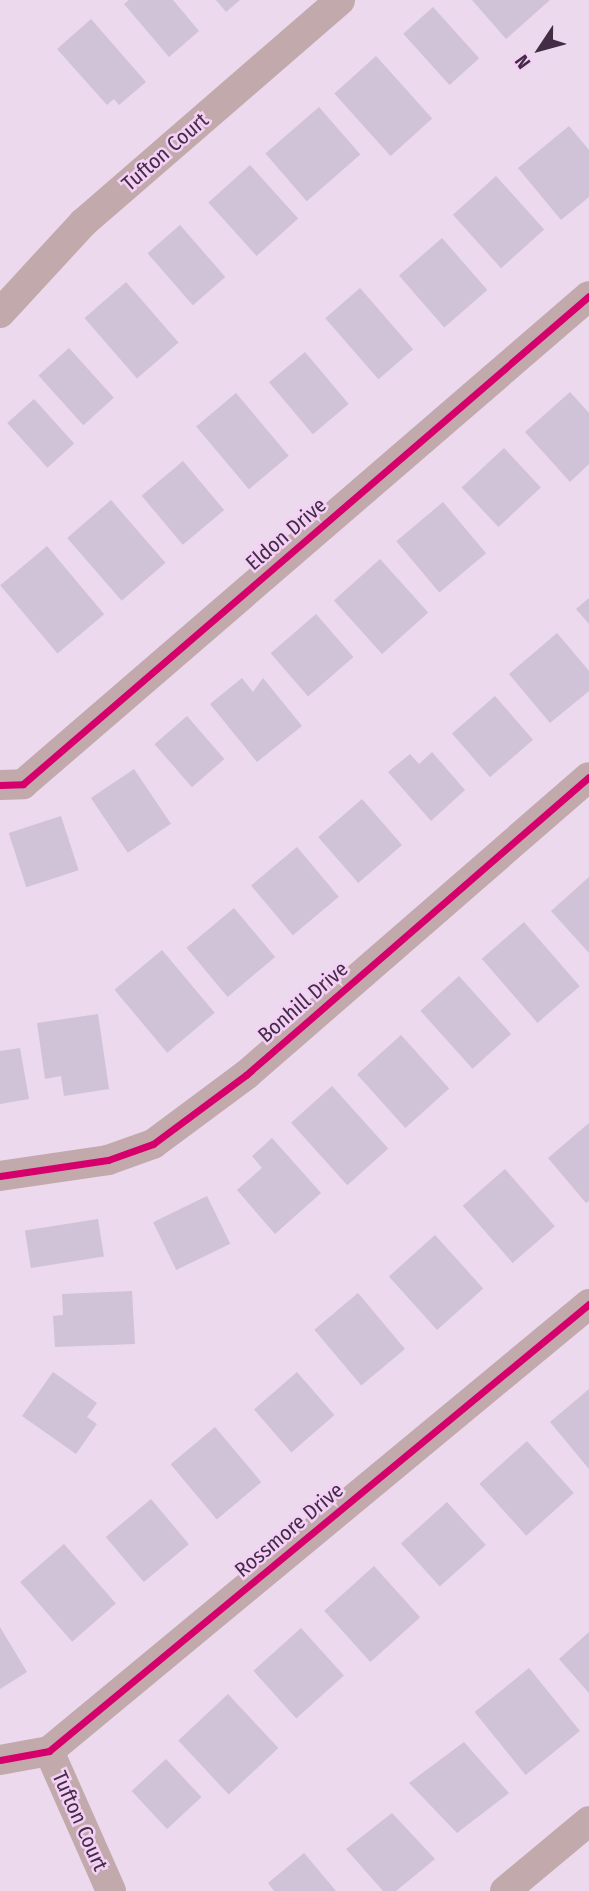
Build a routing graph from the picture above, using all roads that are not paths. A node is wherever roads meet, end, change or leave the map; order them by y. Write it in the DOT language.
graph roads {
  1 [pos="340,0"];
  2 [pos="589,296"];
  3 [pos="0,313"];
  4 [pos="589,777"];
  5 [pos="0,785"];
  6 [pos="0,1176"];
  7 [pos="589,1304"];
  8 [pos="49,1751"];
  9 [pos="0,1760"];
  10 [pos="589,1821"];
  11 [pos="111,1891"];
  12 [pos="505,1891"];
  1 -- 3 [label="street, Tufton Court"];
  2 -- 5 [label="street, Eldon Drive"];
  4 -- 6 [label="street, Bonhill Drive"];
  7 -- 8 [label="street, Rossmore Drive"];
  8 -- 9 [label="street, Rossmore Drive"];
  8 -- 11 [label="street, Tufton Court"];
  10 -- 12 [label="street"];
}
